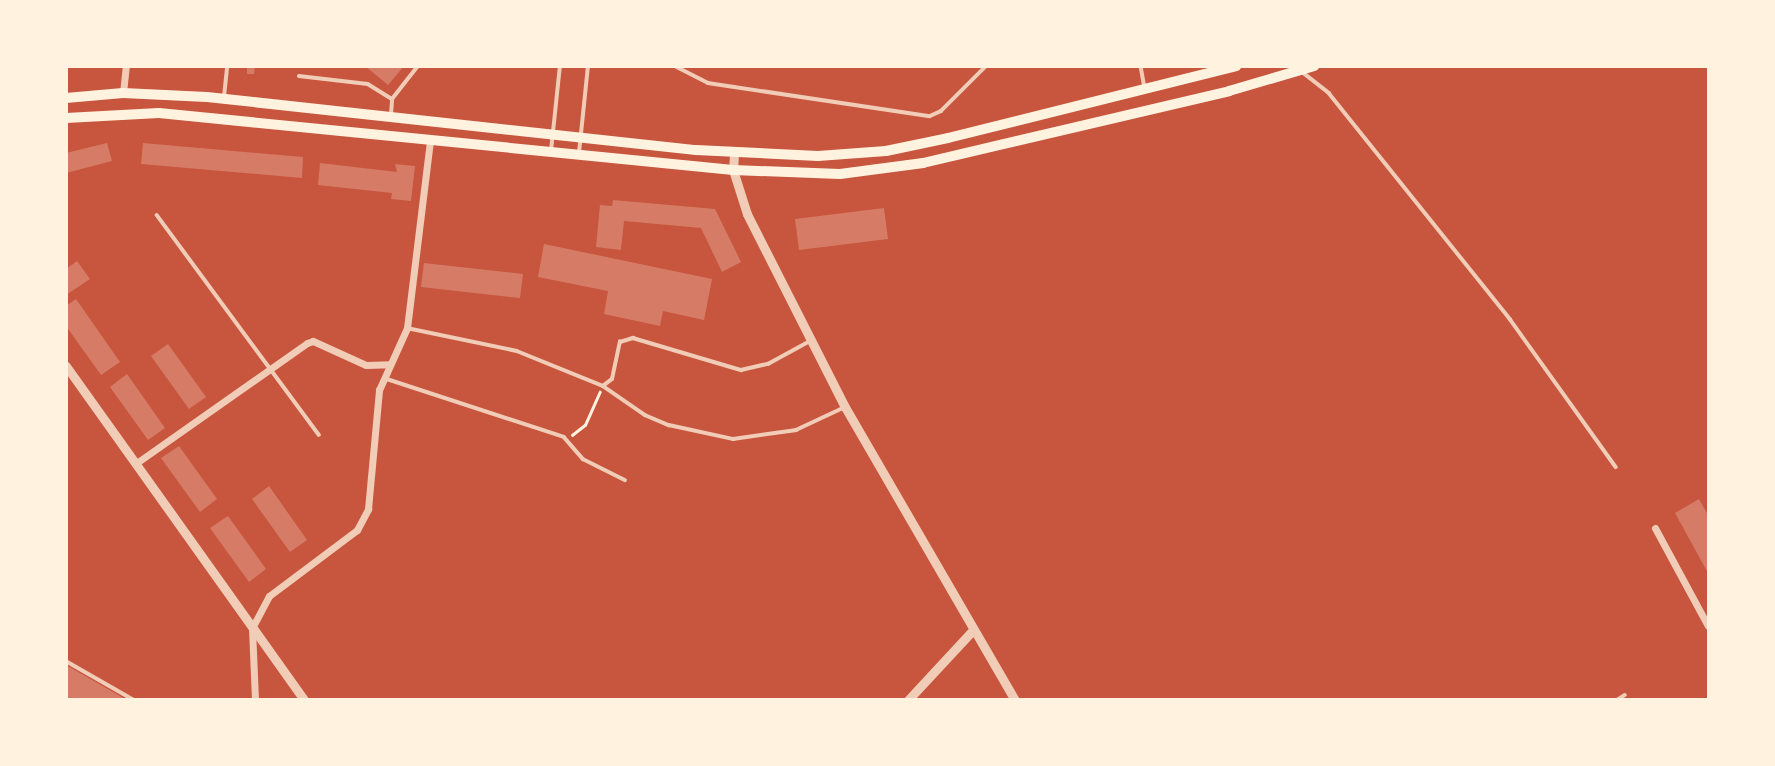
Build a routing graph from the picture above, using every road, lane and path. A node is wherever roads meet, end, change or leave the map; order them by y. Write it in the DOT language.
graph roads {
  1 [pos="126,66"];
  2 [pos="227,66"];
  3 [pos="418,66"];
  4 [pos="560,66"];
  5 [pos="588,66"];
  6 [pos="676,66"];
  7 [pos="986,66"];
  8 [pos="1141,66"];
  9 [pos="1236,66"];
  10 [pos="1314,66"];
  11 [pos="1299,68"];
  12 [pos="299,76"];
  13 [pos="1146,90"];
  14 [pos="123,93"];
  15 [pos="70,95"];
  16 [pos="223,99"];
  17 [pos="392,99"];
  18 [pos="391,117"];
  19 [pos="66,118"];
  20 [pos="553,135"];
  21 [pos="581,138"];
  22 [pos="430,140"];
  23 [pos="551,152"];
  24 [pos="734,153"];
  25 [pos="579,155"];
  26 [pos="733,170"];
  27 [pos="158,215"];
  28 [pos="407,328"];
  29 [pos="811,340"];
  30 [pos="390,364"];
  31 [pos="66,366"];
  32 [pos="270,369"];
  33 [pos="382,377"];
  34 [pos="603,386"];
  35 [pos="845,407"];
  36 [pos="318,435"];
  37 [pos="564,437"];
  38 [pos="135,464"];
  39 [pos="1616,467"];
  40 [pos="625,480"];
  41 [pos="1655,528"];
  42 [pos="1709,626"];
  43 [pos="252,628"];
  44 [pos="973,630"];
  45 [pos="66,661"];
  46 [pos="1625,695"];
  47 [pos="134,699"];
  48 [pos="255,699"];
  49 [pos="304,699"];
  50 [pos="908,699"];
  51 [pos="1015,699"];
  52 [pos="1617,699"];
  1 -- 14 [label="street"];
  2 -- 16 [label="lane"];
  3 -- 17 [label="lane"];
  4 -- 20 [label="lane"];
  5 -- 21 [label="lane"];
  6 -- 7 [label="lane"];
  8 -- 13 [label="lane"];
  9 -- 13 [label="main road"];
  10 -- 11 [label="main road"];
  11 -- 26 [label="main road"];
  11 -- 39 [label="lane"];
  12 -- 17 [label="lane"];
  13 -- 24 [label="main road"];
  14 -- 15 [label="main road"];
  14 -- 16 [label="main road"];
  16 -- 18 [label="main road"];
  17 -- 18 [label="lane"];
  18 -- 20 [label="main road"];
  19 -- 22 [label="main road"];
  20 -- 21 [label="main road"];
  20 -- 23 [label="lane"];
  21 -- 24 [label="main road"];
  21 -- 25 [label="lane"];
  22 -- 23 [label="main road"];
  22 -- 28 [label="street"];
  23 -- 25 [label="main road"];
  24 -- 26 [label="street"];
  25 -- 26 [label="main road"];
  26 -- 29 [label="street"];
  27 -- 32 [label="lane"];
  28 -- 30 [label="street"];
  28 -- 34 [label="lane"];
  29 -- 34 [label="lane"];
  29 -- 35 [label="street"];
  30 -- 32 [label="street"];
  30 -- 33 [label="street"];
  31 -- 38 [label="street"];
  32 -- 36 [label="lane"];
  32 -- 38 [label="street"];
  33 -- 37 [label="lane"];
  33 -- 43 [label="street"];
  34 -- 35 [label="lane"];
  34 -- 37 [label="path"];
  35 -- 44 [label="street"];
  37 -- 40 [label="lane"];
  38 -- 43 [label="street"];
  41 -- 42 [label="street"];
  43 -- 48 [label="street"];
  43 -- 49 [label="street"];
  44 -- 50 [label="street"];
  44 -- 51 [label="street"];
  45 -- 47 [label="lane"];
  46 -- 52 [label="lane"];
}
